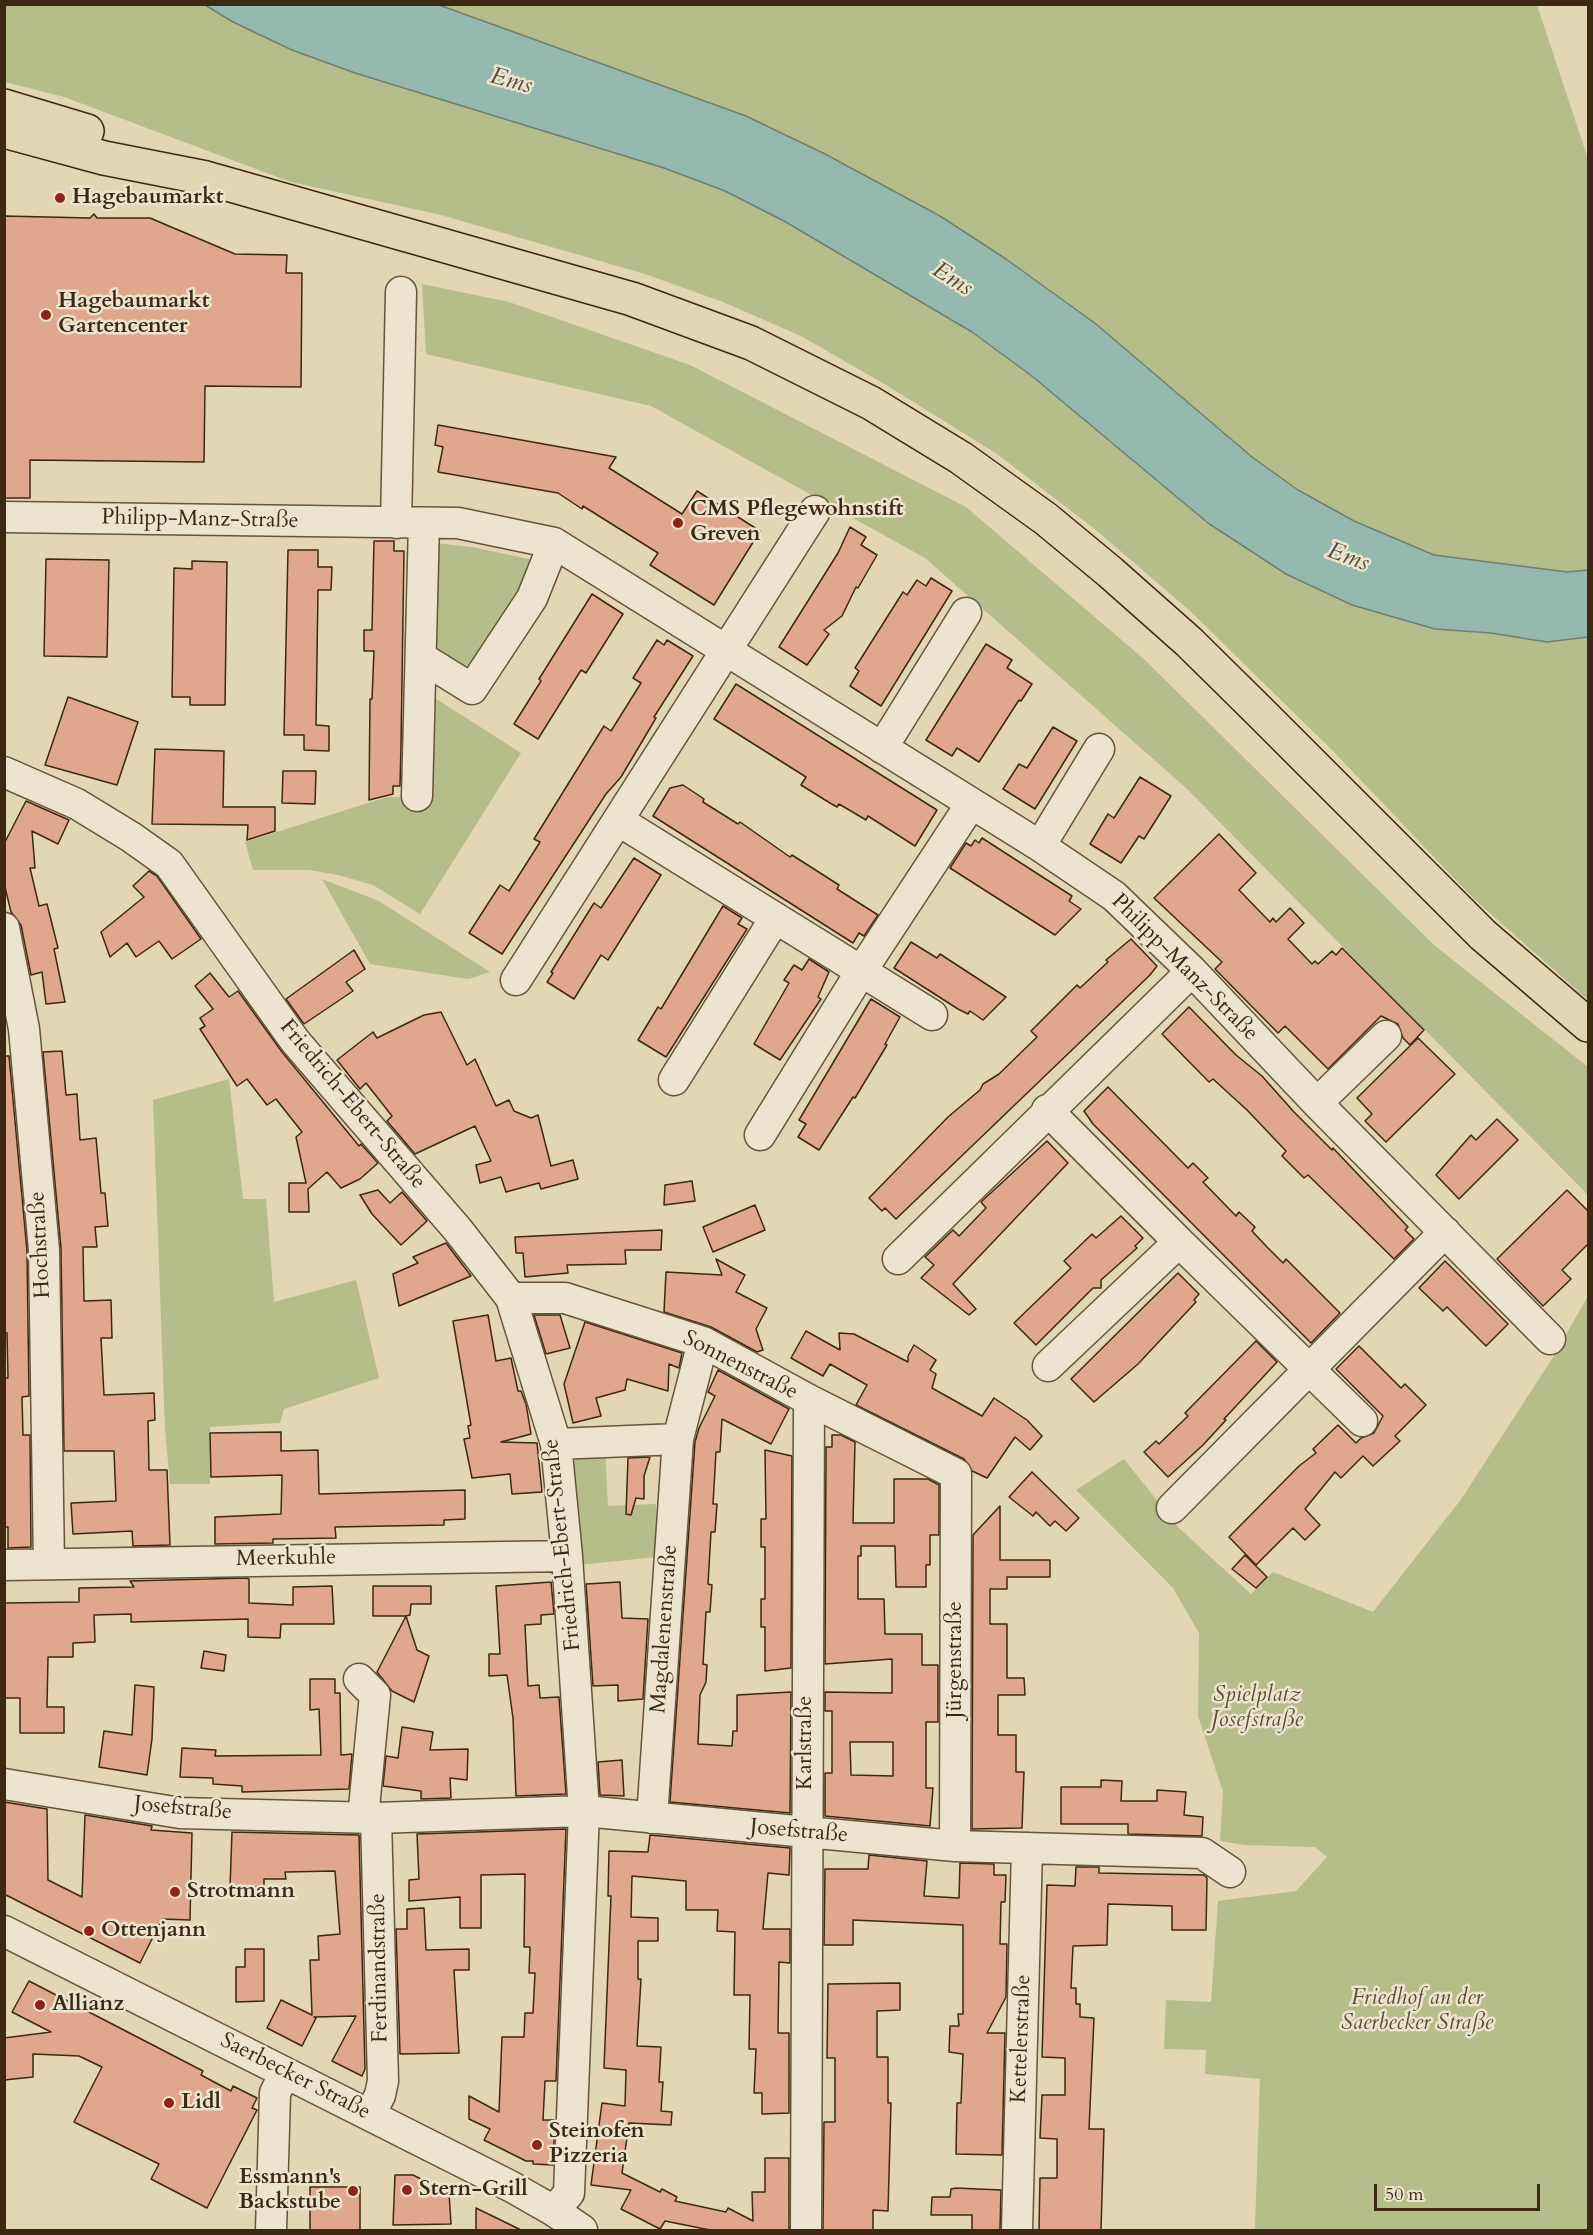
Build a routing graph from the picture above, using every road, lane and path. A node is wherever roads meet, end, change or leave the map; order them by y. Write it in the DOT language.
graph roads {
  1 [pos="4,106"];
  2 [pos="4,131"];
  3 [pos="206,178"];
  4 [pos="401,292"];
  5 [pos="815,511"];
  6 [pos="4,517"];
  7 [pos="410,523"];
  8 [pos="554,543"];
  9 [pos="966,612"];
  10 [pos="727,650"];
  11 [pos="422,658"];
  12 [pos="882,748"];
  13 [pos="1099,749"];
  14 [pos="4,772"];
  15 [pos="417,795"];
  16 [pos="971,804"];
  17 [pos="619,821"];
  18 [pos="1040,846"];
  19 [pos="774,920"];
  20 [pos="4,928"];
  21 [pos="862,970"];
  22 [pos="1192,970"];
  23 [pos="516,980"];
  24 [pos="932,1015"];
  25 [pos="1588,1026"];
  26 [pos="1386,1036"];
  27 [pos="674,1080"];
  28 [pos="1317,1103"];
  29 [pos="1047,1110"];
  30 [pos="760,1135"];
  31 [pos="1445,1232"];
  32 [pos="1179,1242"];
  33 [pos="898,1259"];
  34 [pos="511,1298"];
  35 [pos="1550,1339"];
  36 [pos="703,1342"];
  37 [pos="1048,1366"];
  38 [pos="1311,1370"];
  39 [pos="808,1400"];
  40 [pos="1362,1421"];
  41 [pos="678,1439"];
  42 [pos="556,1444"];
  43 [pos="956,1474"];
  44 [pos="1172,1508"];
  45 [pos="567,1556"];
  46 [pos="49,1564"];
  47 [pos="4,1565"];
  48 [pos="359,1679"];
  49 [pos="4,1784"];
  50 [pos="585,1811"];
  51 [pos="370,1818"];
  52 [pos="652,1818"];
  53 [pos="806,1833"];
  54 [pos="955,1846"];
  55 [pos="1027,1848"];
  56 [pos="1230,1872"];
  57 [pos="4,1931"];
  58 [pos="285,2073"];
  59 [pos="370,2115"];
  60 [pos="554,2211"];
  61 [pos="271,2230"];
  62 [pos="582,2230"];
  63 [pos="806,2230"];
  64 [pos="1017,2230"];
  1 -- 3 [label="main road"];
  2 -- 3 [label="main road"];
  3 -- 25 [label="main road"];
  4 -- 7 [label="street"];
  5 -- 10 [label="street"];
  6 -- 7 [label="street, Philipp-Manz-Straße"];
  7 -- 8 [label="street, Philipp-Manz-Straße"];
  7 -- 11 [label="street"];
  8 -- 10 [label="street, Philipp-Manz-Straße"];
  8 -- 11 [label="street"];
  9 -- 12 [label="street"];
  10 -- 12 [label="street, Philipp-Manz-Straße"];
  10 -- 17 [label="street"];
  11 -- 15 [label="street"];
  12 -- 16 [label="street, Philipp-Manz-Straße"];
  13 -- 18 [label="street"];
  14 -- 34 [label="street, Friedrich-Ebert-Straße"];
  16 -- 18 [label="street, Philipp-Manz-Straße"];
  16 -- 21 [label="street"];
  17 -- 19 [label="street"];
  17 -- 23 [label="street"];
  18 -- 22 [label="street, Philipp-Manz-Straße"];
  19 -- 21 [label="street"];
  19 -- 27 [label="street"];
  20 -- 46 [label="street, Hochstraße"];
  21 -- 24 [label="street"];
  21 -- 30 [label="street"];
  22 -- 28 [label="street, Philipp-Manz-Straße"];
  22 -- 29 [label="street"];
  26 -- 28 [label="street"];
  28 -- 31 [label="street, Philipp-Manz-Straße"];
  29 -- 32 [label="street"];
  29 -- 33 [label="street"];
  31 -- 35 [label="street, Philipp-Manz-Straße"];
  31 -- 38 [label="street"];
  32 -- 37 [label="street"];
  32 -- 38 [label="street"];
  34 -- 36 [label="street, Sonnenstraße"];
  34 -- 42 [label="street, Friedrich-Ebert-Straße"];
  36 -- 39 [label="street, Sonnenstraße"];
  36 -- 41 [label="street, Magdalenenstraße"];
  38 -- 40 [label="street"];
  38 -- 44 [label="street"];
  39 -- 43 [label="street, Sonnenstraße"];
  39 -- 53 [label="street, Karlstraße"];
  41 -- 42 [label="street"];
  41 -- 52 [label="street, Magdalenenstraße"];
  42 -- 45 [label="street, Friedrich-Ebert-Straße"];
  43 -- 54 [label="street, Jürgenstraße"];
  45 -- 46 [label="street, Meerkuhle"];
  45 -- 50 [label="street, Friedrich-Ebert-Straße"];
  46 -- 47 [label="street, Meerkuhle"];
  48 -- 51 [label="street"];
  49 -- 51 [label="street, Josefstraße"];
  50 -- 51 [label="street, Josefstraße"];
  50 -- 52 [label="street, Josefstraße"];
  50 -- 60 [label="street, Friedrich-Ebert-Straße"];
  51 -- 59 [label="street, Ferdinandstraße"];
  52 -- 53 [label="street, Josefstraße"];
  53 -- 54 [label="street, Josefstraße"];
  53 -- 63 [label="street, Karlstraße"];
  54 -- 55 [label="street, Josefstraße"];
  55 -- 56 [label="street, Josefstraße"];
  55 -- 64 [label="street, Kettelerstraße"];
  57 -- 58 [label="street, Saerbecker Straße"];
  58 -- 59 [label="street, Saerbecker Straße"];
  58 -- 61 [label="street"];
  59 -- 60 [label="street, Saerbecker Straße"];
  60 -- 62 [label="street, Saerbecker Straße"];
}
